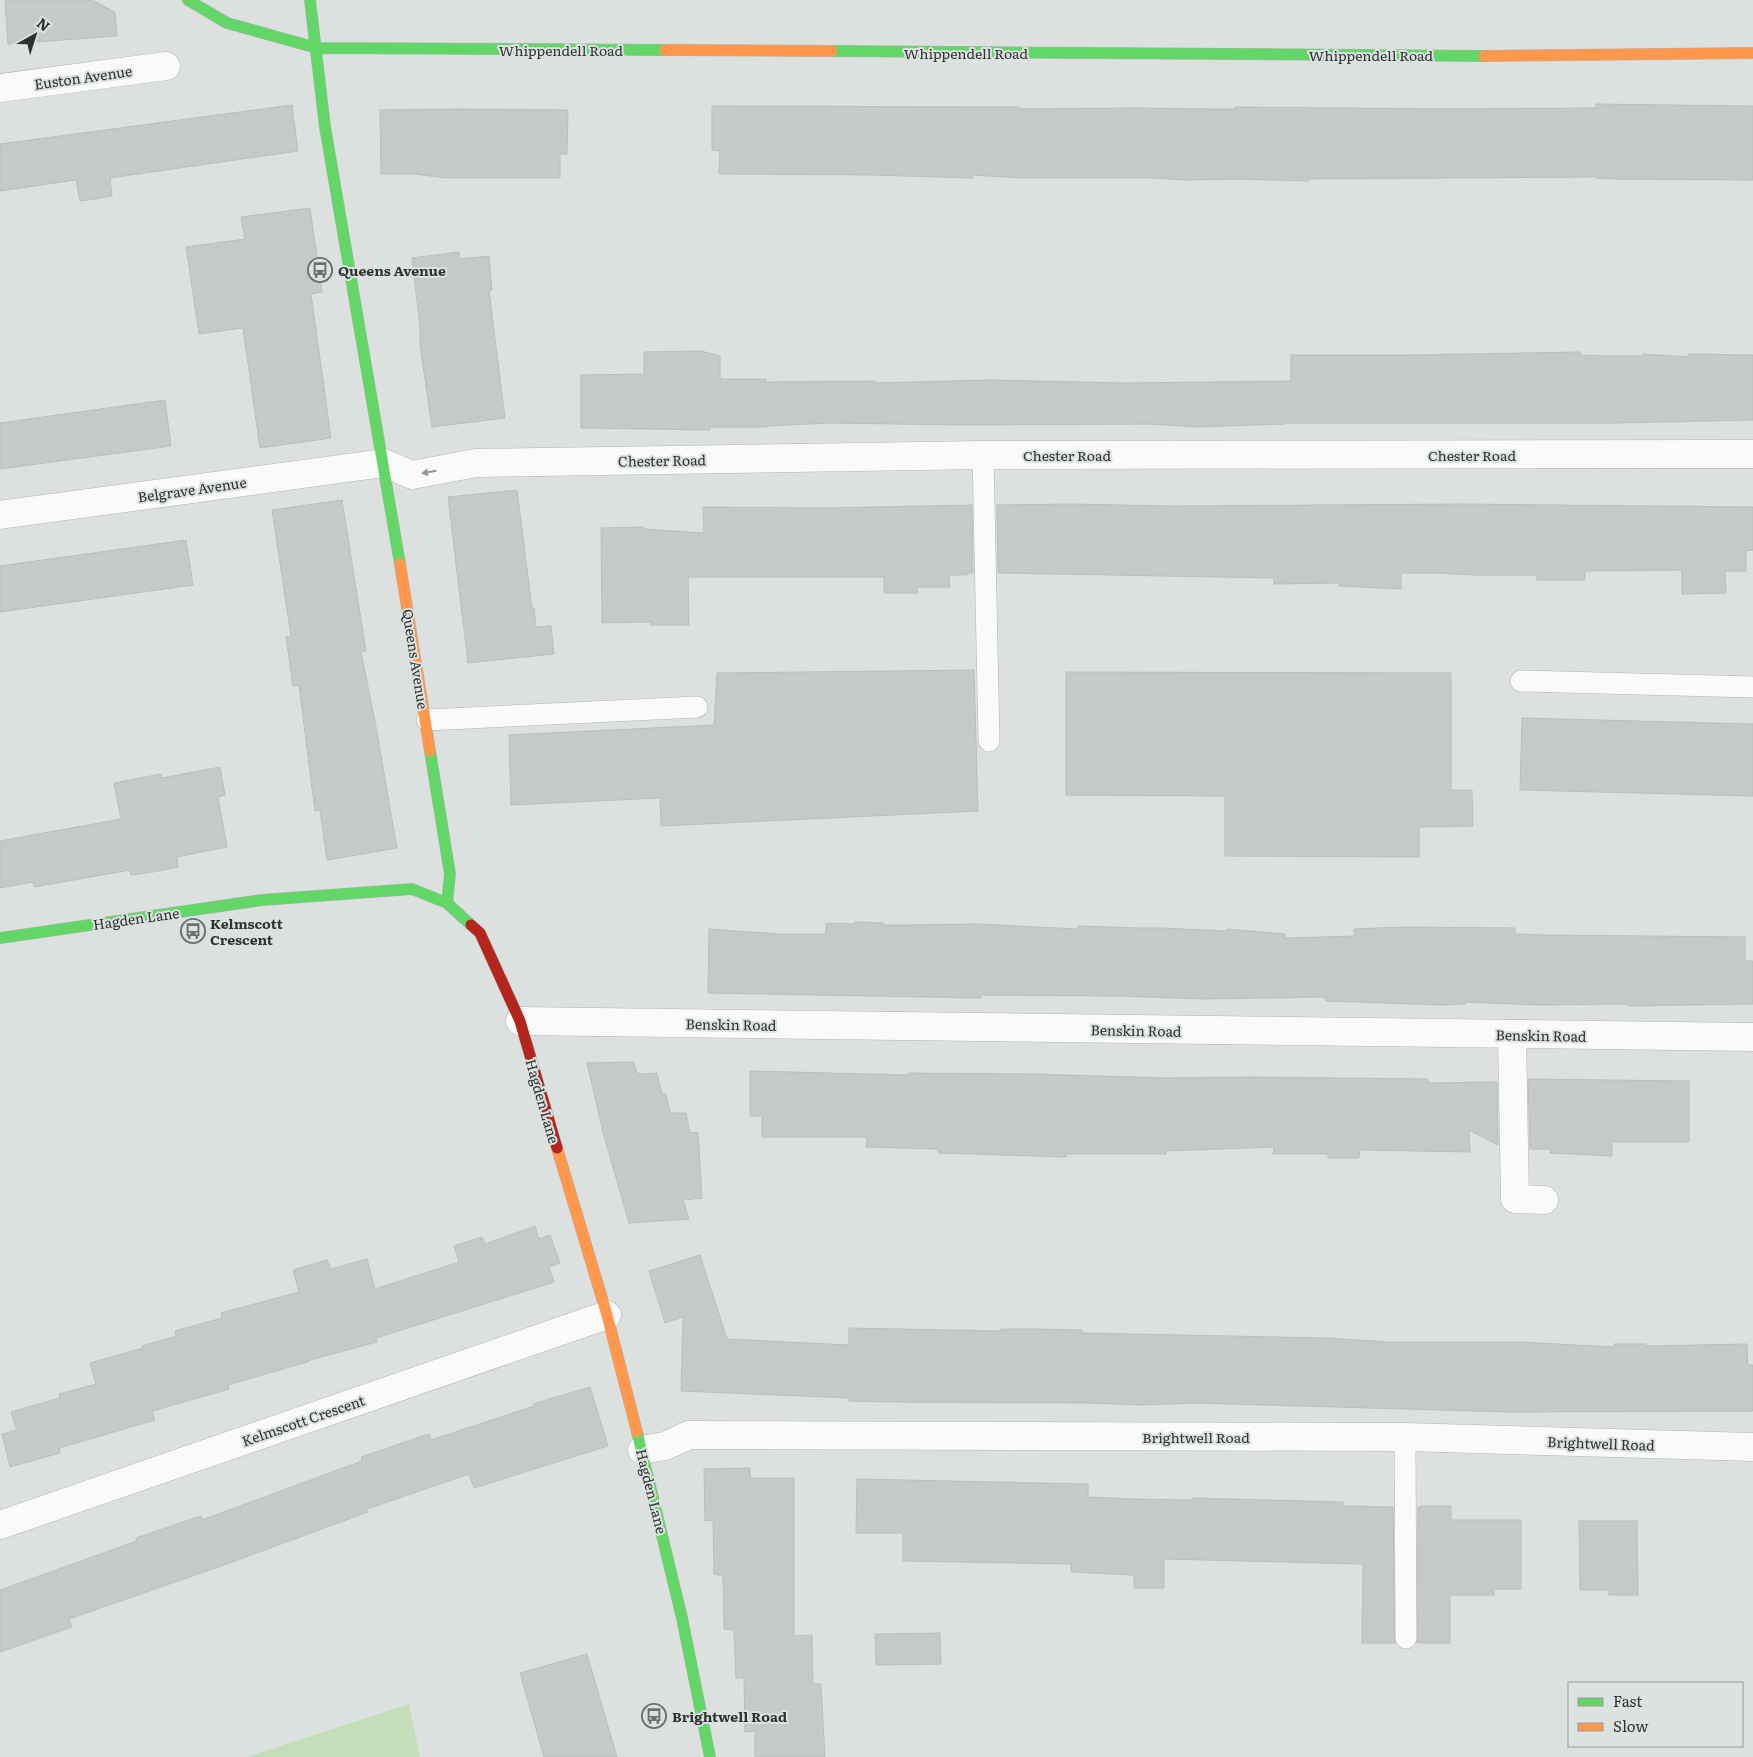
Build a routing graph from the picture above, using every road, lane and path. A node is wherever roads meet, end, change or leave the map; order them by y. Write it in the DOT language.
graph roads {
  1 [pos="188,0"];
  2 [pos="310,0"];
  3 [pos="317,48"];
  4 [pos="1753,53"];
  5 [pos="166,66"];
  6 [pos="0,88"];
  7 [pos="1753,454"];
  8 [pos="983,455"];
  9 [pos="384,463"];
  10 [pos="0,515"];
  11 [pos="1521,681"];
  12 [pos="1753,687"];
  13 [pos="697,707"];
  14 [pos="427,720"];
  15 [pos="989,741"];
  16 [pos="447,903"];
  17 [pos="0,938"];
  18 [pos="520,1021"];
  19 [pos="1512,1035"];
  20 [pos="1753,1037"];
  21 [pos="1544,1200"];
  22 [pos="607,1315"];
  23 [pos="1405,1437"];
  24 [pos="1753,1447"];
  25 [pos="642,1450"];
  26 [pos="0,1525"];
  27 [pos="1406,1638"];
  28 [pos="710,1757"];
  1 -- 3 [label="street, Whippendell Road"];
  2 -- 3 [label="street, Queens Avenue"];
  3 -- 4 [label="street, Whippendell Road"];
  3 -- 9 [label="street, Queens Avenue"];
  5 -- 6 [label="street, Euston Avenue"];
  7 -- 8 [label="street, Chester Road"];
  8 -- 9 [label="street, Chester Road, one-way"];
  8 -- 15 [label="lane"];
  9 -- 10 [label="street, Belgrave Avenue"];
  9 -- 14 [label="street, Queens Avenue"];
  11 -- 12 [label="lane"];
  13 -- 14 [label="lane"];
  14 -- 16 [label="street, Queens Avenue"];
  16 -- 17 [label="street, Hagden Lane"];
  16 -- 18 [label="street, Hagden Lane"];
  18 -- 19 [label="street, Benskin Road"];
  18 -- 22 [label="street, Hagden Lane"];
  19 -- 20 [label="street, Benskin Road"];
  19 -- 21 [label="street"];
  22 -- 25 [label="street, Hagden Lane"];
  22 -- 26 [label="street, Kelmscott Crescent"];
  23 -- 24 [label="street, Brightwell Road"];
  23 -- 25 [label="street, Brightwell Road"];
  23 -- 27 [label="lane"];
  25 -- 28 [label="street, Hagden Lane"];
}
